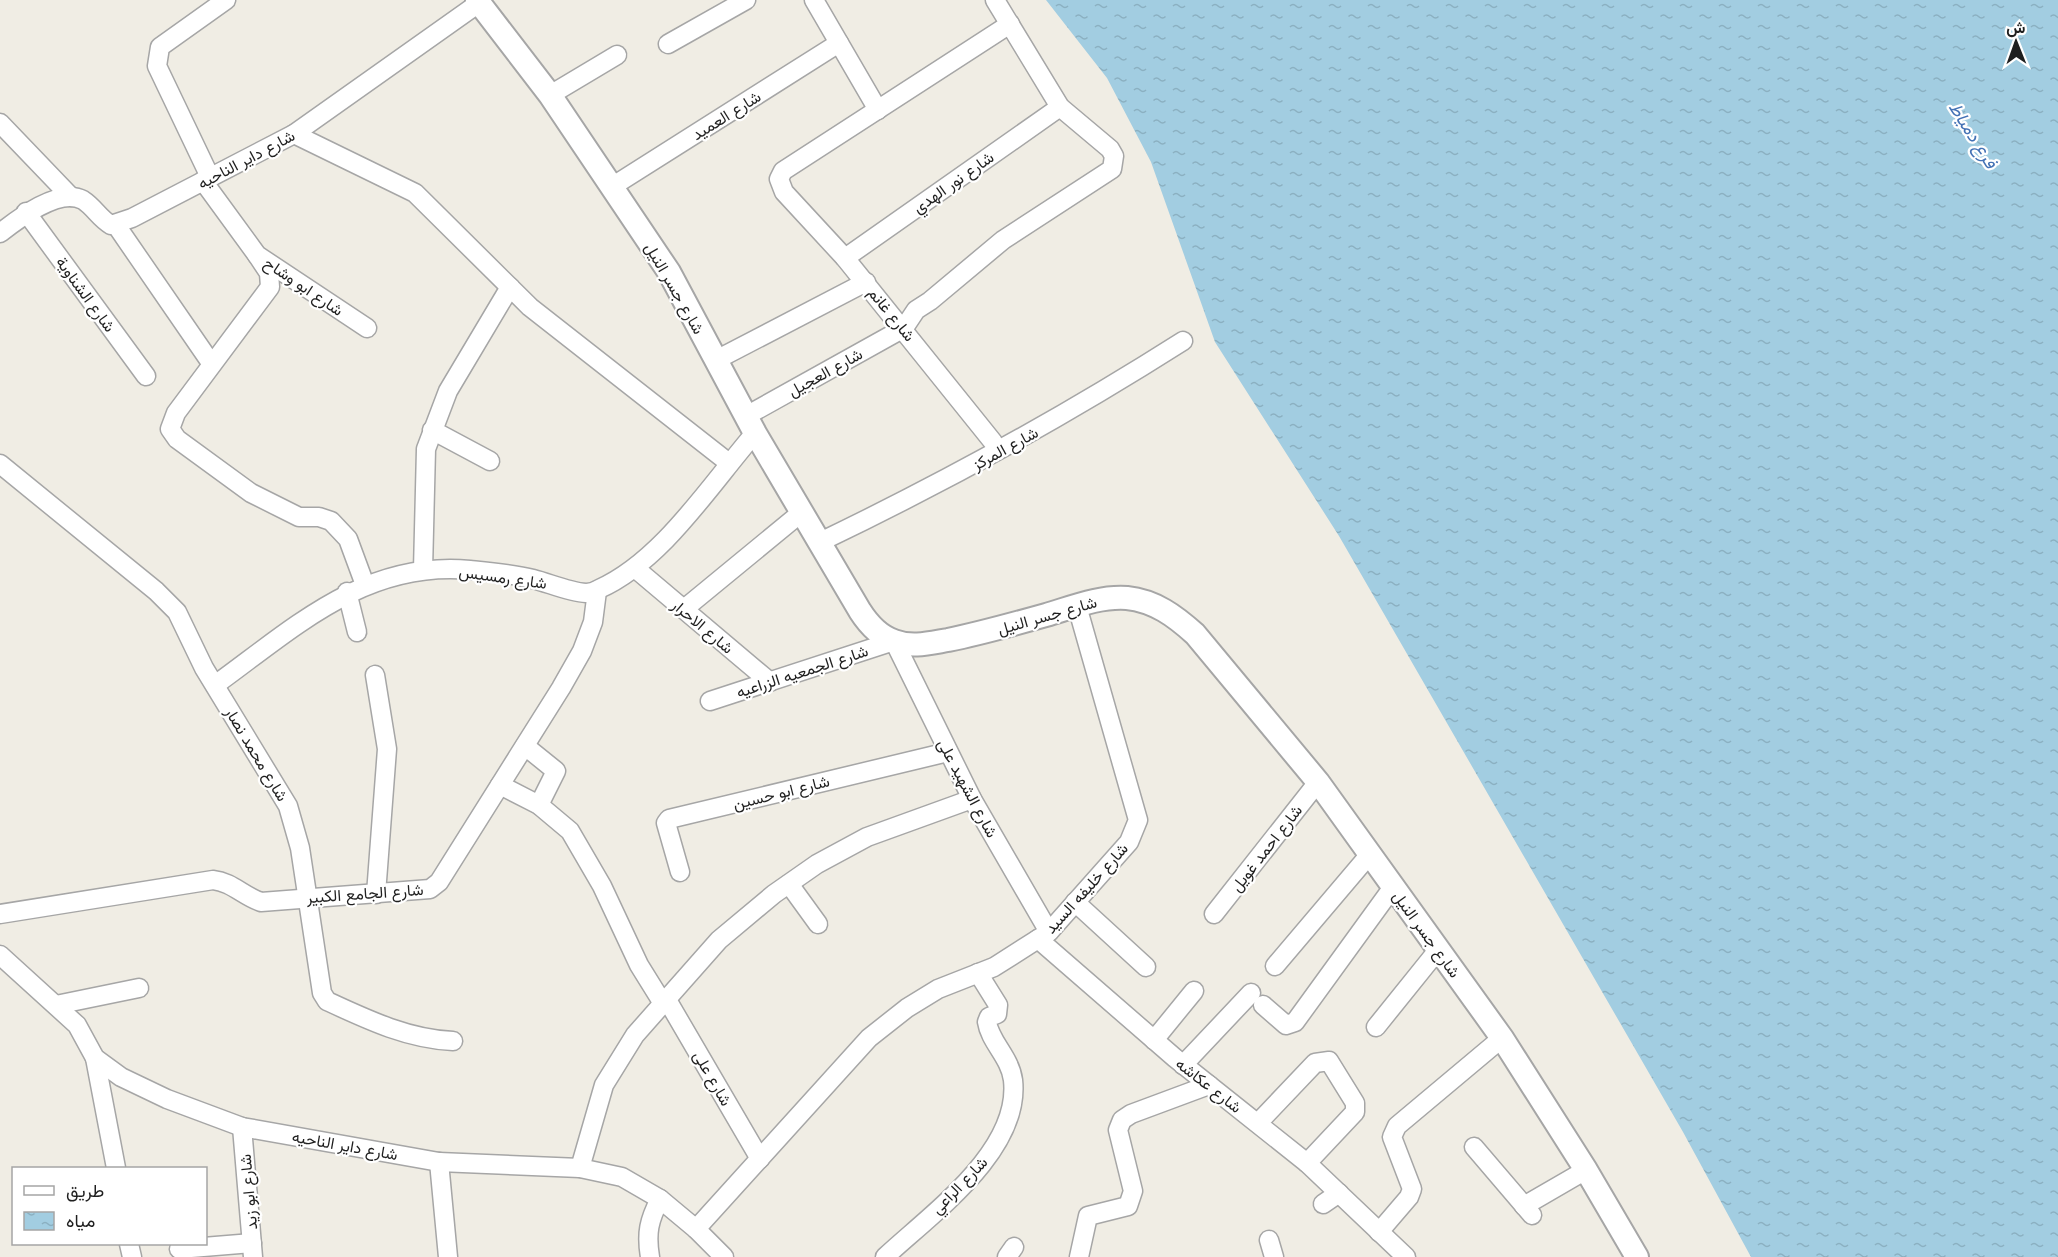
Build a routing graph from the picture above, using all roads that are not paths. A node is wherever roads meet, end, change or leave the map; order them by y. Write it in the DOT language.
graph roads {
  1 [pos="226,0"];
  2 [pos="746,0"];
  3 [pos="814,0"];
  4 [pos="995,0"];
  5 [pos="478,1"];
  6 [pos="1010,24"];
  7 [pos="839,43"];
  8 [pos="668,44"];
  9 [pos="617,55"];
  10 [pos="549,94"];
  11 [pos="1060,107"];
  12 [pos="878,110"];
  13 [pos="0,123"];
  14 [pos="294,134"];
  15 [pos="206,179"];
  16 [pos="613,186"];
  17 [pos="71,197"];
  18 [pos="26,212"];
  19 [pos="116,225"];
  20 [pos="0,233"];
  21 [pos="257,255"];
  22 [pos="845,258"];
  23 [pos="866,282"];
  24 [pos="510,287"];
  25 [pos="367,328"];
  26 [pos="904,328"];
  27 [pos="1183,341"];
  28 [pos="716,360"];
  29 [pos="212,363"];
  30 [pos="146,376"];
  31 [pos="751,424"];
  32 [pos="432,430"];
  33 [pos="993,442"];
  34 [pos="490,461"];
  35 [pos="729,463"];
  36 [pos="0,464"];
  37 [pos="802,512"];
  38 [pos="819,542"];
  39 [pos="423,570"];
  40 [pos="636,570"];
  41 [pos="365,585"];
  42 [pos="597,591"];
  43 [pos="347,592"];
  44 [pos="1077,606"];
  45 [pos="684,609"];
  46 [pos="357,632"];
  47 [pos="894,641"];
  48 [pos="375,675"];
  49 [pos="770,682"];
  50 [pos="215,685"];
  51 [pos="710,701"];
  52 [pos="525,746"];
  53 [pos="948,752"];
  54 [pos="1318,782"];
  55 [pos="500,785"];
  56 [pos="972,799"];
  57 [pos="539,805"];
  58 [pos="1370,854"];
  59 [pos="680,872"];
  60 [pos="789,884"];
  61 [pos="1393,887"];
  62 [pos="376,894"];
  63 [pos="308,897"];
  64 [pos="1075,902"];
  65 [pos="0,914"];
  66 [pos="1214,914"];
  67 [pos="818,924"];
  68 [pos="1043,936"];
  69 [pos="1438,950"];
  70 [pos="0,955"];
  71 [pos="1275,966"];
  72 [pos="1146,967"];
  73 [pos="978,974"];
  74 [pos="139,988"];
  75 [pos="1194,991"];
  76 [pos="664,1000"];
  77 [pos="56,1005"];
  78 [pos="1376,1027"];
  79 [pos="1502,1038"];
  80 [pos="1154,1040"];
  81 [pos="453,1041"];
  82 [pos="95,1058"];
  83 [pos="1184,1065"];
  84 [pos="1209,1085"];
  85 [pos="1258,1123"];
  86 [pos="242,1127"];
  87 [pos="1474,1147"];
  88 [pos="760,1159"];
  89 [pos="439,1162"];
  90 [pos="1307,1163"];
  91 [pos="116,1167"];
  92 [pos="580,1168"];
  93 [pos="1586,1170"];
  94 [pos="1339,1193"];
  95 [pos="660,1199"];
  96 [pos="1323,1204"];
  97 [pos="696,1229"];
  98 [pos="1379,1232"];
  99 [pos="178,1249"];
  100 [pos="252,1250"];
  101 [pos="448,1257"];
  102 [pos="650,1257"];
  103 [pos="724,1257"];
  104 [pos="885,1257"];
  105 [pos="1079,1257"];
  106 [pos="1406,1257"];
  107 [pos="1637,1257"];
  1 -- 15 [label="street, شارع ابو وشاح"];
  2 -- 8 [label="street"];
  3 -- 7 [label="street"];
  4 -- 6 [label="street"];
  5 -- 10 [label="street, شارع جسر النيل"];
  5 -- 14 [label="street, شارع داير الناحيه"];
  6 -- 11 [label="street"];
  6 -- 12 [label="street"];
  7 -- 12 [label="street"];
  7 -- 16 [label="street, شارع العميد"];
  9 -- 10 [label="street"];
  10 -- 16 [label="street, شارع جسر النيل"];
  11 -- 22 [label="street, شارع نور الهدي"];
  11 -- 26 [label="street"];
  12 -- 22 [label="street, شارع غانم"];
  13 -- 17 [label="street"];
  14 -- 15 [label="street, شارع داير الناحيه"];
  14 -- 24 [label="street"];
  15 -- 19 [label="street, شارع داير الناحيه"];
  15 -- 21 [label="street, شارع ابو وشاح"];
  16 -- 28 [label="street, شارع جسر النيل"];
  17 -- 18 [label="street"];
  17 -- 19 [label="street"];
  18 -- 20 [label="street"];
  18 -- 30 [label="street, شارع الشناوية"];
  19 -- 29 [label="street"];
  21 -- 25 [label="street, شارع ابو وشاح"];
  21 -- 29 [label="street"];
  22 -- 23 [label="street, شارع غانم"];
  23 -- 26 [label="street, شارع غانم"];
  23 -- 28 [label="street"];
  24 -- 32 [label="street"];
  24 -- 35 [label="street"];
  26 -- 31 [label="street, شارع العجيل"];
  26 -- 33 [label="street, شارع غانم"];
  27 -- 38 [label="street, شارع المركز"];
  28 -- 31 [label="street, شارع جسر النيل"];
  29 -- 41 [label="street"];
  31 -- 35 [label="street"];
  31 -- 37 [label="street, شارع جسر النيل"];
  32 -- 34 [label="street"];
  32 -- 39 [label="street"];
  35 -- 40 [label="street"];
  36 -- 50 [label="street, شارع محمد نصار"];
  37 -- 38 [label="street, شارع جسر النيل"];
  37 -- 45 [label="street"];
  38 -- 47 [label="street, شارع جسر النيل"];
  39 -- 41 [label="street, شارع رمسيس"];
  39 -- 42 [label="street, شارع رمسيس"];
  40 -- 42 [label="street"];
  40 -- 45 [label="street, شارع الاحرار"];
  41 -- 43 [label="street, شارع رمسيس"];
  42 -- 52 [label="street, شارع الجامع الكبير"];
  43 -- 46 [label="street"];
  43 -- 50 [label="street, شارع رمسيس"];
  44 -- 47 [label="street, شارع جسر النيل"];
  44 -- 54 [label="street, شارع جسر النيل"];
  44 -- 64 [label="street, شارع خليفه السيد"];
  45 -- 49 [label="street, شارع الاحرار"];
  47 -- 49 [label="street, شارع الجمعيه الزراعيه"];
  47 -- 53 [label="street, شارع الشهيد على"];
  48 -- 62 [label="street"];
  49 -- 51 [label="street, شارع الجمعيه الزراعيه"];
  50 -- 63 [label="street, شارع محمد نصار"];
  52 -- 55 [label="street, شارع الجامع الكبير"];
  52 -- 57 [label="street"];
  53 -- 56 [label="street, شارع الشهيد على"];
  53 -- 59 [label="street, شارع ابو حسين"];
  54 -- 58 [label="street, شارع جسر النيل"];
  54 -- 66 [label="street, شارع احمد غويل"];
  55 -- 57 [label="street, شارع على"];
  55 -- 62 [label="street, شارع الجامع الكبير"];
  56 -- 60 [label="street"];
  56 -- 68 [label="street, شارع الشهيد على"];
  57 -- 76 [label="street, شارع على"];
  58 -- 61 [label="street, شارع جسر النيل"];
  58 -- 71 [label="street"];
  60 -- 67 [label="street"];
  60 -- 76 [label="street"];
  61 -- 69 [label="street, شارع جسر النيل"];
  61 -- 83 [label="street"];
  62 -- 63 [label="street, شارع الجامع الكبير"];
  63 -- 65 [label="street, شارع الجامع الكبير"];
  63 -- 81 [label="street, شارع محمد نصار"];
  64 -- 68 [label="street, شارع خليفه السيد"];
  64 -- 72 [label="street"];
  68 -- 73 [label="street, شارع خليفه السيد"];
  68 -- 80 [label="street, شارع عكاشه"];
  69 -- 78 [label="street"];
  69 -- 79 [label="street, شارع جسر النيل"];
  70 -- 77 [label="street, شارع داير الناحيه"];
  73 -- 88 [label="street, شارع خليفه السيد"];
  73 -- 104 [label="street, شارع الراعي"];
  74 -- 77 [label="street"];
  75 -- 80 [label="street"];
  76 -- 88 [label="street, شارع على"];
  76 -- 92 [label="street"];
  77 -- 82 [label="street, شارع داير الناحيه"];
  79 -- 93 [label="street, شارع جسر النيل"];
  79 -- 98 [label="street"];
  80 -- 83 [label="street, شارع عكاشه"];
  82 -- 86 [label="street, شارع داير الناحيه"];
  82 -- 91 [label="street"];
  83 -- 84 [label="street, شارع عكاشه"];
  84 -- 85 [label="street, شارع عكاشه"];
  84 -- 105 [label="street"];
  85 -- 90 [label="street, شارع عكاشه"];
  85 -- 90 [label="street"];
  86 -- 89 [label="street, شارع داير الناحيه"];
  86 -- 100 [label="street, شارع ابو زيد"];
  87 -- 93 [label="street"];
  88 -- 97 [label="street, شارع خليفه السيد"];
  89 -- 92 [label="street, شارع داير الناحيه"];
  89 -- 101 [label="street"];
  90 -- 94 [label="street, شارع عكاشه"];
  92 -- 95 [label="street, شارع داير الناحيه"];
  93 -- 107 [label="street, شارع جسر النيل"];
  94 -- 96 [label="street"];
  94 -- 98 [label="street, شارع عكاشه"];
  95 -- 97 [label="street, شارع داير الناحيه"];
  95 -- 102 [label="street"];
  97 -- 103 [label="street, شارع داير الناحيه"];
  98 -- 106 [label="street, شارع عكاشه"];
  99 -- 100 [label="street"];
}
